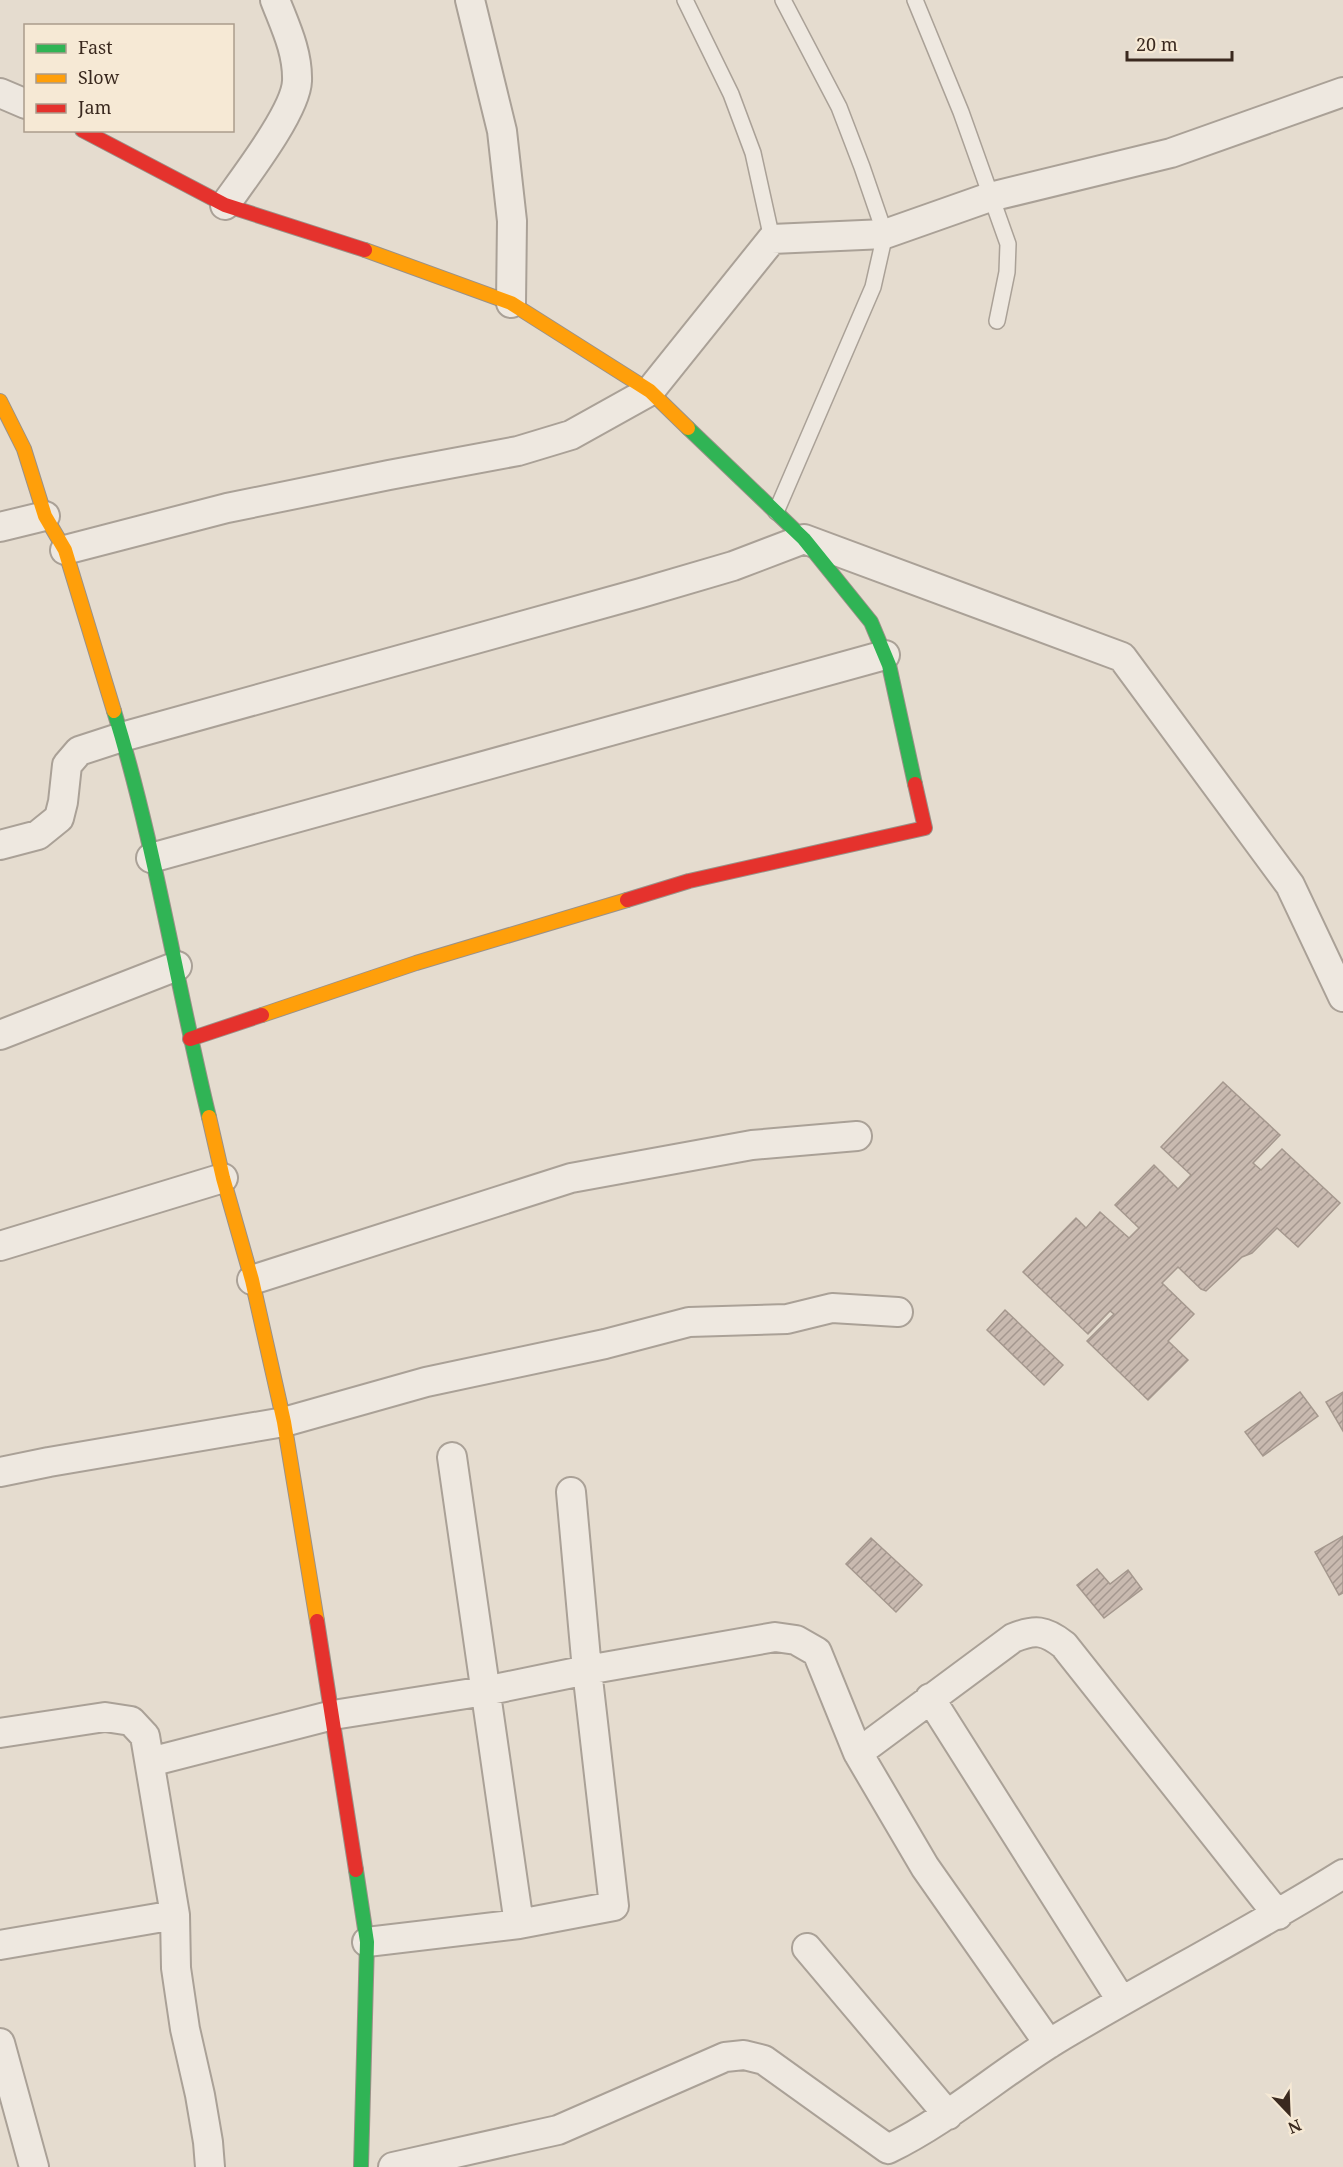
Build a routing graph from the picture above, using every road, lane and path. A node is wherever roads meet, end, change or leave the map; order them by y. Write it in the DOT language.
graph roads {
  1 [pos="275,0"];
  2 [pos="470,0"];
  3 [pos="685,0"];
  4 [pos="783,0"];
  5 [pos="915,0"];
  6 [pos="1343,92"];
  7 [pos="0,93"];
  8 [pos="24,103"];
  9 [pos="86,132"];
  10 [pos="990,197"];
  11 [pos="225,205"];
  12 [pos="885,234"];
  13 [pos="772,239"];
  14 [pos="511,303"];
  15 [pos="997,321"];
  16 [pos="650,391"];
  17 [pos="0,401"];
  18 [pos="776,512"];
  19 [pos="45,516"];
  20 [pos="0,527"];
  21 [pos="804,539"];
  22 [pos="65,550"];
  23 [pos="885,655"];
  24 [pos="122,737"];
  25 [pos="0,845"];
  26 [pos="151,858"];
  27 [pos="177,966"];
  28 [pos="1343,997"];
  29 [pos="0,1035"];
  30 [pos="190,1039"];
  31 [pos="857,1136"];
  32 [pos="223,1178"];
  33 [pos="0,1246"];
  34 [pos="252,1280"];
  35 [pos="898,1312"];
  36 [pos="284,1422"];
  37 [pos="452,1457"];
  38 [pos="0,1472"];
  39 [pos="571,1492"];
  40 [pos="587,1670"];
  41 [pos="485,1691"];
  42 [pos="930,1698"];
  43 [pos="333,1714"];
  44 [pos="0,1733"];
  45 [pos="858,1753"];
  46 [pos="150,1762"];
  47 [pos="1343,1874"];
  48 [pos="175,1915"];
  49 [pos="1278,1915"];
  50 [pos="519,1924"];
  51 [pos="367,1942"];
  52 [pos="0,1945"];
  53 [pos="807,1948"];
  54 [pos="1121,2001"];
  55 [pos="0,2043"];
  56 [pos="1049,2044"];
  57 [pos="948,2115"];
  58 [pos="892,2158"];
  59 [pos="34,2167"];
  60 [pos="210,2167"];
  61 [pos="361,2167"];
  62 [pos="393,2167"];
  1 -- 11 [label="street"];
  2 -- 14 [label="street"];
  3 -- 13 [label="lane"];
  4 -- 12 [label="lane"];
  5 -- 10 [label="lane"];
  6 -- 10 [label="street"];
  7 -- 8 [label="street"];
  9 -- 11 [label="street"];
  10 -- 12 [label="street"];
  10 -- 15 [label="lane"];
  11 -- 14 [label="street"];
  12 -- 13 [label="street"];
  12 -- 18 [label="lane"];
  13 -- 16 [label="street"];
  14 -- 16 [label="street"];
  16 -- 18 [label="street"];
  16 -- 22 [label="street"];
  17 -- 19 [label="street"];
  18 -- 21 [label="street"];
  19 -- 20 [label="street"];
  19 -- 22 [label="street"];
  21 -- 23 [label="street"];
  21 -- 24 [label="street"];
  21 -- 28 [label="street"];
  22 -- 24 [label="street"];
  23 -- 26 [label="street"];
  23 -- 30 [label="street"];
  24 -- 25 [label="street"];
  24 -- 26 [label="street"];
  26 -- 27 [label="street"];
  27 -- 29 [label="street"];
  27 -- 30 [label="street"];
  30 -- 32 [label="street"];
  31 -- 34 [label="street"];
  32 -- 33 [label="street"];
  32 -- 34 [label="street"];
  34 -- 36 [label="street"];
  35 -- 36 [label="street"];
  36 -- 38 [label="street"];
  36 -- 43 [label="street"];
  37 -- 41 [label="street"];
  39 -- 40 [label="street"];
  40 -- 41 [label="street"];
  40 -- 45 [label="street"];
  40 -- 50 [label="street"];
  41 -- 43 [label="street"];
  41 -- 50 [label="street"];
  42 -- 45 [label="street"];
  42 -- 49 [label="street"];
  42 -- 54 [label="street"];
  43 -- 46 [label="street"];
  43 -- 51 [label="street"];
  44 -- 46 [label="street"];
  45 -- 56 [label="street"];
  46 -- 48 [label="street"];
  47 -- 49 [label="street"];
  48 -- 52 [label="street"];
  48 -- 60 [label="street"];
  49 -- 54 [label="street"];
  50 -- 51 [label="street"];
  51 -- 61 [label="street"];
  53 -- 57 [label="street"];
  54 -- 56 [label="street"];
  55 -- 59 [label="street"];
  56 -- 57 [label="street"];
  57 -- 58 [label="street"];
  58 -- 62 [label="street"];
}
